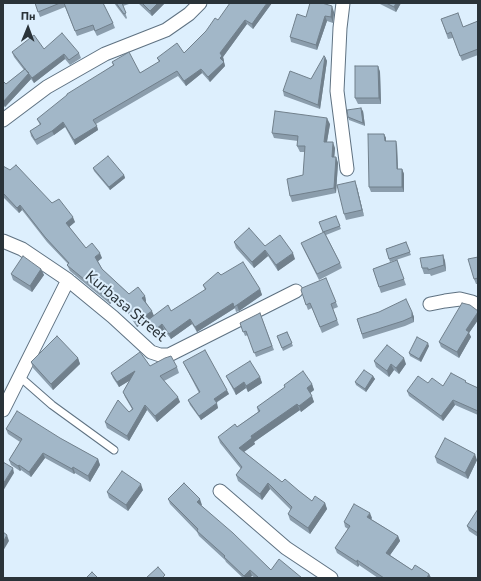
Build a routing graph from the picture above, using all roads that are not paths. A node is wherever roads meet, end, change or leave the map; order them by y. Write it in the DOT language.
graph roads {
  1 [pos="200,3"];
  2 [pos="343,3"];
  3 [pos="3,120"];
  4 [pos="347,169"];
  5 [pos="3,241"];
  6 [pos="68,280"];
  7 [pos="296,291"];
  8 [pos="430,304"];
  9 [pos="478,305"];
  10 [pos="20,377"];
  11 [pos="3,410"];
  12 [pos="114,450"];
  13 [pos="220,491"];
  14 [pos="331,578"];
  1 -- 3 [label="street"];
  2 -- 4 [label="street"];
  5 -- 6 [label="street, Kurbasa Street"];
  6 -- 7 [label="street, Kurbasa Street"];
  6 -- 10 [label="street"];
  8 -- 9 [label="street"];
  10 -- 11 [label="street"];
  10 -- 12 [label="lane"];
  13 -- 14 [label="street"];
}
